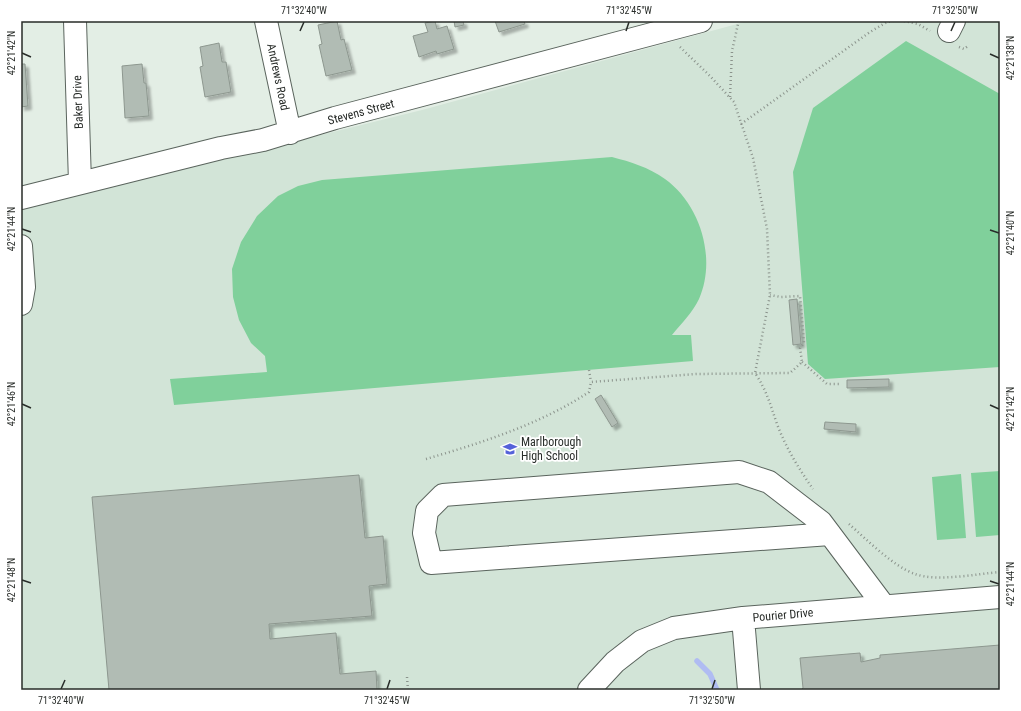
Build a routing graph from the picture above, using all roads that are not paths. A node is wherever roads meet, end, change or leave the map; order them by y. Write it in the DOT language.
graph roads {
  1 [pos="75,21"];
  2 [pos="266,21"];
  3 [pos="701,21"];
  4 [pos="290,133"];
  5 [pos="80,184"];
  6 [pos="21,198"];
  7 [pos="21,246"];
  8 [pos="21,304"];
  9 [pos="838,528"];
  10 [pos="1000,597"];
  11 [pos="884,606"];
  12 [pos="743,618"];
  13 [pos="589,690"];
  14 [pos="749,690"];
  1 -- 5 [label="street, Baker Drive"];
  2 -- 4 [label="street, Andrews Road"];
  3 -- 4 [label="street, Stevens Street"];
  4 -- 5 [label="street, Stevens Street"];
  5 -- 6 [label="street, Stevens Street"];
  7 -- 8 [label="street"];
  9 -- 9 [label="street"];
  9 -- 11 [label="street"];
  10 -- 11 [label="street, Pourier Drive"];
  11 -- 12 [label="street, Pourier Drive"];
  12 -- 13 [label="street, Pourier Drive"];
  12 -- 14 [label="street"];
}
